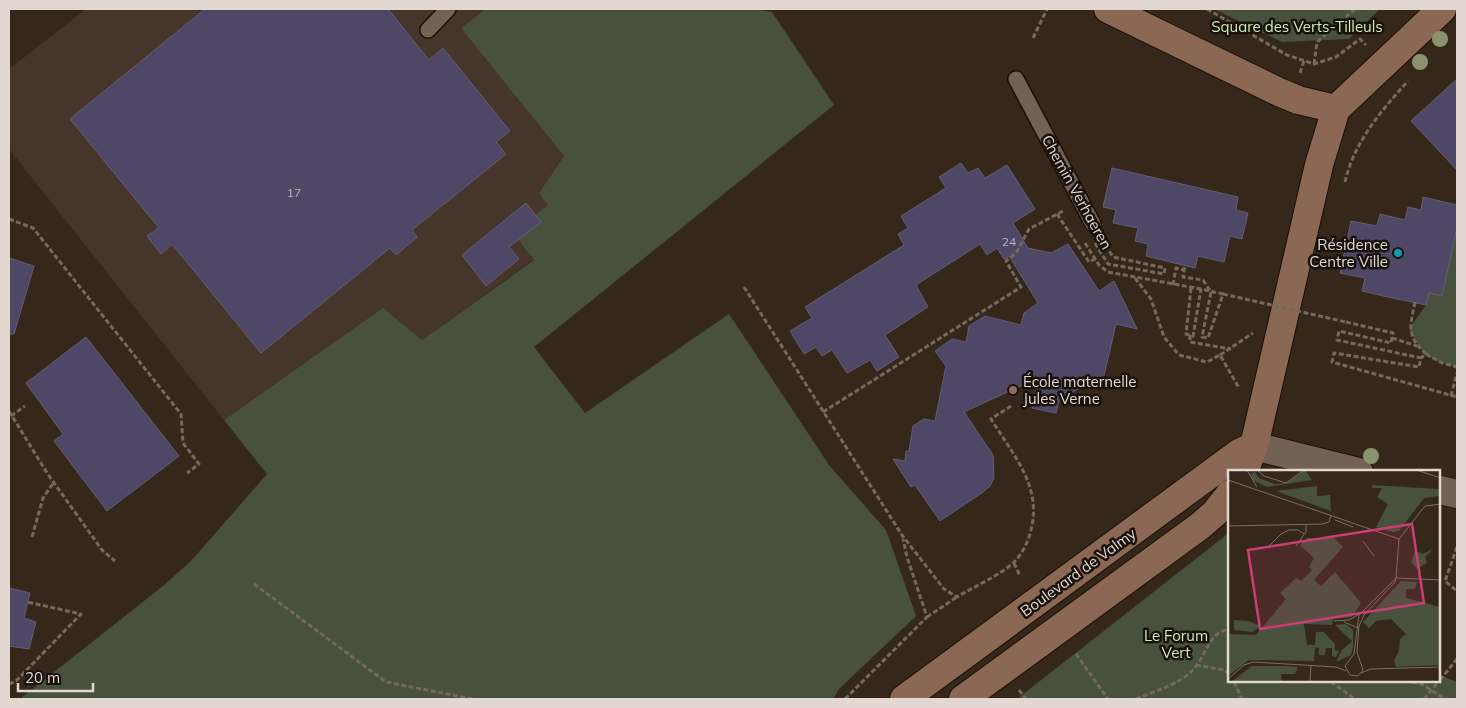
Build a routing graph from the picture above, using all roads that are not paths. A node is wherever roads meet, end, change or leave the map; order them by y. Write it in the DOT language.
graph roads {
  1 [pos="448,9"];
  2 [pos="1108,9"];
  3 [pos="1153,9"];
  4 [pos="1442,9"];
  5 [pos="428,30"];
  6 [pos="1016,79"];
  7 [pos="1336,109"];
  8 [pos="1092,224"];
  9 [pos="1254,446"];
  10 [pos="1245,470"];
  11 [pos="1351,470"];
  12 [pos="1441,490"];
  13 [pos="1457,494"];
  14 [pos="1228,497"];
  15 [pos="904,699"];
  16 [pos="963,699"];
  1 -- 5 [label="lane"];
  2 -- 7 [label="main road"];
  3 -- 7 [label="main road"];
  4 -- 7 [label="main road"];
  6 -- 8 [label="lane, Chemin Verhaeren"];
  7 -- 9 [label="main road"];
  9 -- 10 [label="main road"];
  9 -- 11 [label="street"];
  9 -- 15 [label="main road, Boulevard de Valmy"];
  12 -- 13 [label="street"];
  14 -- 16 [label="main road"];
}
